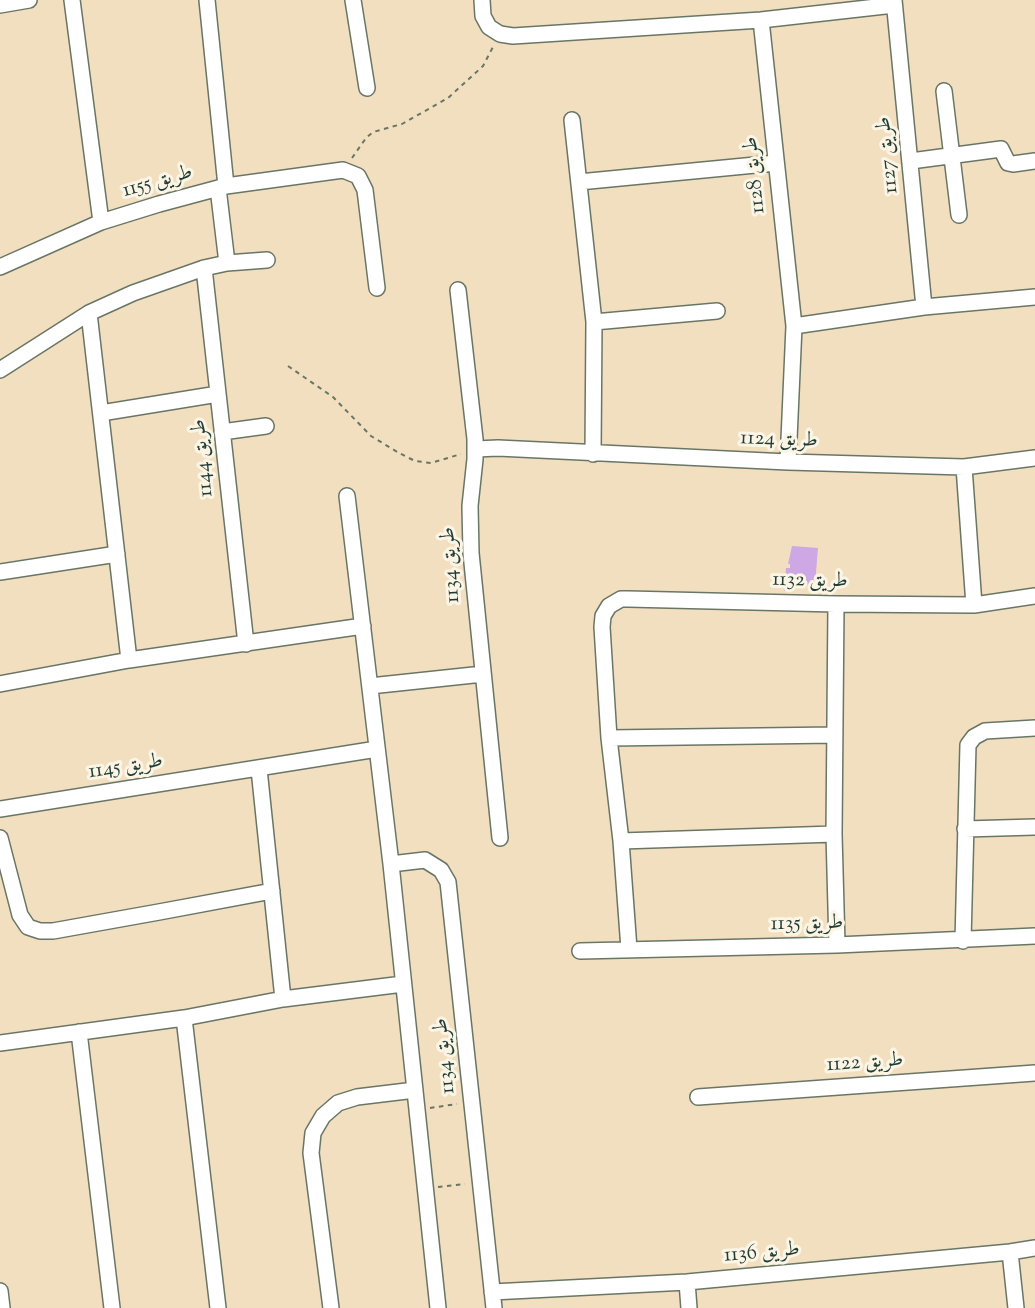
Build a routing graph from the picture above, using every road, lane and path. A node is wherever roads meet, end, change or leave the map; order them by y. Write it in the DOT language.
graph roads {
  1 [pos="29,0"];
  2 [pos="72,0"];
  3 [pos="207,0"];
  4 [pos="353,0"];
  5 [pos="482,0"];
  6 [pos="894,3"];
  7 [pos="0,4"];
  8 [pos="761,20"];
  9 [pos="500,34"];
  10 [pos="366,88"];
  11 [pos="944,91"];
  12 [pos="572,120"];
  13 [pos="952,155"];
  14 [pos="911,161"];
  15 [pos="1035,161"];
  16 [pos="776,164"];
  17 [pos="340,171"];
  18 [pos="579,182"];
  19 [pos="222,187"];
  20 [pos="958,215"];
  21 [pos="101,222"];
  22 [pos="267,260"];
  23 [pos="227,263"];
  24 [pos="0,267"];
  25 [pos="204,268"];
  26 [pos="377,288"];
  27 [pos="458,290"];
  28 [pos="1035,297"];
  29 [pos="924,307"];
  30 [pos="717,311"];
  31 [pos="89,313"];
  32 [pos="594,322"];
  33 [pos="794,326"];
  34 [pos="288,366"];
  35 [pos="0,370"];
  36 [pos="218,394"];
  37 [pos="101,413"];
  38 [pos="266,426"];
  39 [pos="222,432"];
  40 [pos="476,449"];
  41 [pos="593,454"];
  42 [pos="1035,458"];
  43 [pos="788,462"];
  44 [pos="964,468"];
  45 [pos="347,496"];
  46 [pos="117,554"];
  47 [pos="0,572"];
  48 [pos="1035,596"];
  49 [pos="836,604"];
  50 [pos="974,605"];
  51 [pos="363,626"];
  52 [pos="246,644"];
  53 [pos="129,660"];
  54 [pos="483,674"];
  55 [pos="0,684"];
  56 [pos="370,686"];
  57 [pos="1035,729"];
  58 [pos="835,735"];
  59 [pos="609,738"];
  60 [pos="377,749"];
  61 [pos="259,769"];
  62 [pos="0,809"];
  63 [pos="1035,827"];
  64 [pos="964,829"];
  65 [pos="834,834"];
  66 [pos="0,838"];
  67 [pos="501,838"];
  68 [pos="621,841"];
  69 [pos="391,864"];
  70 [pos="272,891"];
  71 [pos="1035,936"];
  72 [pos="963,941"];
  73 [pos="837,945"];
  74 [pos="629,949"];
  75 [pos="580,951"];
  76 [pos="403,984"];
  77 [pos="283,999"];
  78 [pos="184,1018"];
  79 [pos="79,1032"];
  80 [pos="0,1043"];
  81 [pos="1035,1073"];
  82 [pos="415,1090"];
  83 [pos="699,1097"];
  84 [pos="472,1101"];
  85 [pos="417,1110"];
  86 [pos="480,1182"];
  87 [pos="425,1188"];
  88 [pos="1035,1248"];
  89 [pos="1010,1252"];
  90 [pos="687,1282"];
  91 [pos="492,1292"];
  92 [pos="0,1294"];
  93 [pos="2,1308"];
  94 [pos="112,1308"];
  95 [pos="218,1308"];
  96 [pos="331,1308"];
  97 [pos="438,1308"];
  98 [pos="494,1308"];
  99 [pos="690,1308"];
  100 [pos="1016,1308"];
  1 -- 7 [label="street"];
  2 -- 21 [label="street"];
  3 -- 19 [label="street"];
  4 -- 10 [label="street"];
  5 -- 9 [label="street"];
  6 -- 8 [label="street"];
  6 -- 14 [label="street, طريق 1127"];
  8 -- 9 [label="street"];
  8 -- 16 [label="street, طريق 1128"];
  9 -- 17 [label="path"];
  11 -- 13 [label="street"];
  12 -- 18 [label="street"];
  13 -- 14 [label="street"];
  13 -- 15 [label="street"];
  13 -- 20 [label="street"];
  14 -- 29 [label="street, طريق 1127"];
  16 -- 18 [label="street"];
  16 -- 33 [label="street, طريق 1128"];
  17 -- 19 [label="street, طريق 1155"];
  17 -- 26 [label="street"];
  18 -- 32 [label="street"];
  19 -- 21 [label="street, طريق 1155"];
  19 -- 23 [label="street"];
  21 -- 24 [label="street, طريق 1155"];
  22 -- 23 [label="street"];
  23 -- 25 [label="street"];
  25 -- 31 [label="street"];
  25 -- 36 [label="street, طريق 1144"];
  27 -- 40 [label="street, طريق 1134"];
  28 -- 29 [label="street"];
  29 -- 33 [label="street"];
  30 -- 32 [label="street"];
  31 -- 35 [label="street"];
  31 -- 37 [label="street"];
  32 -- 41 [label="street"];
  33 -- 43 [label="street, طريق 1128"];
  34 -- 40 [label="path"];
  36 -- 37 [label="street"];
  36 -- 39 [label="street, طريق 1144"];
  37 -- 46 [label="street"];
  38 -- 39 [label="street"];
  39 -- 52 [label="street, طريق 1144"];
  40 -- 41 [label="street, طريق 1124"];
  40 -- 54 [label="street, طريق 1134"];
  41 -- 43 [label="street, طريق 1124"];
  42 -- 44 [label="street, طريق 1124"];
  43 -- 44 [label="street, طريق 1124"];
  44 -- 50 [label="street"];
  45 -- 51 [label="street"];
  46 -- 47 [label="street"];
  46 -- 53 [label="street"];
  48 -- 50 [label="street, طريق 1132"];
  49 -- 50 [label="street, طريق 1132"];
  49 -- 58 [label="street"];
  49 -- 59 [label="street, طريق 1132"];
  51 -- 52 [label="street"];
  51 -- 56 [label="street"];
  52 -- 53 [label="street"];
  53 -- 55 [label="street"];
  54 -- 56 [label="street"];
  54 -- 67 [label="street, طريق 1134"];
  56 -- 60 [label="street"];
  57 -- 64 [label="street"];
  58 -- 59 [label="street"];
  58 -- 65 [label="street"];
  59 -- 68 [label="street"];
  60 -- 61 [label="street, طريق 1145"];
  60 -- 69 [label="street"];
  61 -- 62 [label="street, طريق 1145"];
  61 -- 70 [label="street"];
  63 -- 64 [label="street"];
  64 -- 72 [label="street"];
  65 -- 68 [label="street"];
  65 -- 73 [label="street"];
  66 -- 70 [label="street"];
  68 -- 74 [label="street"];
  69 -- 76 [label="street"];
  69 -- 84 [label="street, طريق 1134"];
  70 -- 77 [label="street"];
  71 -- 72 [label="street, طريق 1135"];
  72 -- 73 [label="street, طريق 1135"];
  73 -- 74 [label="street, طريق 1135"];
  74 -- 75 [label="street, طريق 1135"];
  76 -- 77 [label="street"];
  76 -- 82 [label="street"];
  77 -- 78 [label="street"];
  78 -- 79 [label="street"];
  78 -- 95 [label="street"];
  79 -- 80 [label="street"];
  79 -- 94 [label="street"];
  81 -- 83 [label="street, طريق 1122"];
  82 -- 85 [label="street"];
  82 -- 96 [label="street"];
  84 -- 85 [label="path"];
  84 -- 86 [label="street, طريق 1134"];
  85 -- 87 [label="street"];
  86 -- 87 [label="path"];
  86 -- 91 [label="street, طريق 1134"];
  87 -- 97 [label="street"];
  88 -- 89 [label="street, طريق 1136"];
  89 -- 90 [label="street, طريق 1136"];
  89 -- 100 [label="street"];
  90 -- 91 [label="street, طريق 1136"];
  90 -- 99 [label="street"];
  91 -- 98 [label="street, طريق 1134"];
  92 -- 93 [label="street"];
}
